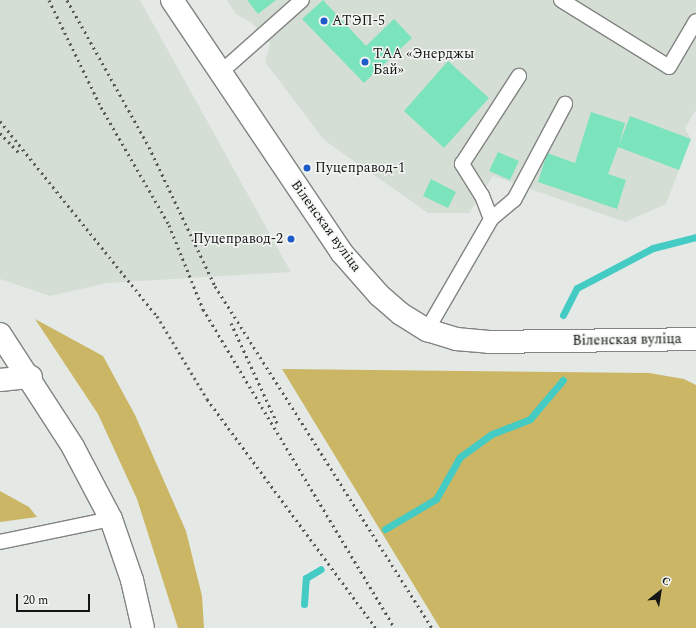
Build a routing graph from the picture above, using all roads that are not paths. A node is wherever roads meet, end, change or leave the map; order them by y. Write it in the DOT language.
graph roads {
  1 [pos="172,0"];
  2 [pos="302,0"];
  3 [pos="561,0"];
  4 [pos="696,21"];
  5 [pos="221,72"];
  6 [pos="519,76"];
  7 [pos="565,104"];
  8 [pos="491,219"];
  9 [pos="427,330"];
  10 [pos="0,334"];
  11 [pos="696,339"];
  12 [pos="31,377"];
  13 [pos="0,380"];
  14 [pos="110,520"];
  15 [pos="0,542"];
  16 [pos="143,628"];
  1 -- 5 [label="main road, Віленская вуліца"];
  2 -- 5 [label="lane"];
  3 -- 4 [label="lane"];
  5 -- 9 [label="main road, Віленская вуліца"];
  6 -- 8 [label="lane"];
  7 -- 8 [label="lane"];
  8 -- 9 [label="lane"];
  9 -- 11 [label="main road, Віленская вуліца"];
  10 -- 12 [label="main road"];
  12 -- 13 [label="main road"];
  12 -- 14 [label="main road"];
  14 -- 15 [label="lane"];
  14 -- 16 [label="main road"];
}
